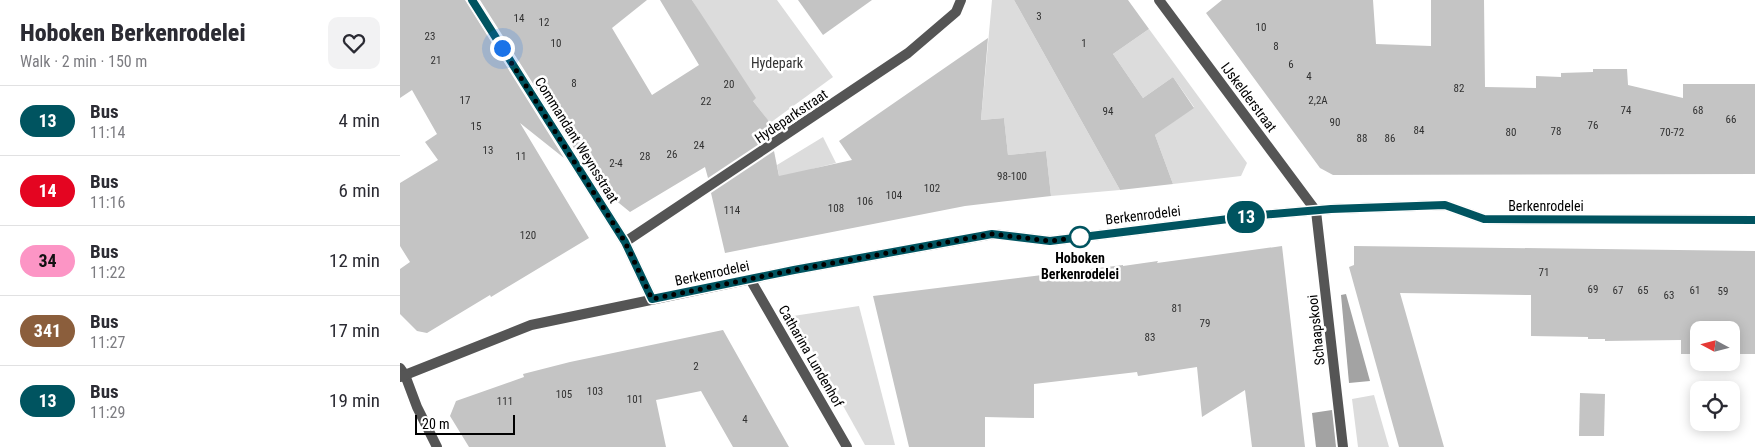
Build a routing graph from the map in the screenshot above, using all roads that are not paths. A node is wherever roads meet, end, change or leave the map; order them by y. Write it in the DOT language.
graph roads {
  1 [pos="472,0"];
  2 [pos="961,0"];
  3 [pos="1159,0"];
  4 [pos="1316,210"];
  5 [pos="1755,220"];
  6 [pos="625,242"];
  7 [pos="750,279"];
  8 [pos="652,299"];
  9 [pos="402,374"];
  10 [pos="437,447"];
  11 [pos="847,447"];
  12 [pos="1343,447"];
  1 -- 6 [label="street, Commandant Weynsstraat"];
  2 -- 6 [label="street, Hydeparkstraat"];
  3 -- 4 [label="street, IJskelderstraat"];
  4 -- 5 [label="street, Berkenrodelei"];
  4 -- 7 [label="street, Berkenrodelei"];
  4 -- 12 [label="street, Schaapskooi"];
  6 -- 8 [label="street, Commandant Weynsstraat"];
  7 -- 8 [label="street, Berkenrodelei"];
  7 -- 11 [label="street, Catharina Lundenhof"];
  8 -- 9 [label="street, Berkenrodelei"];
  9 -- 10 [label="street"];
}
